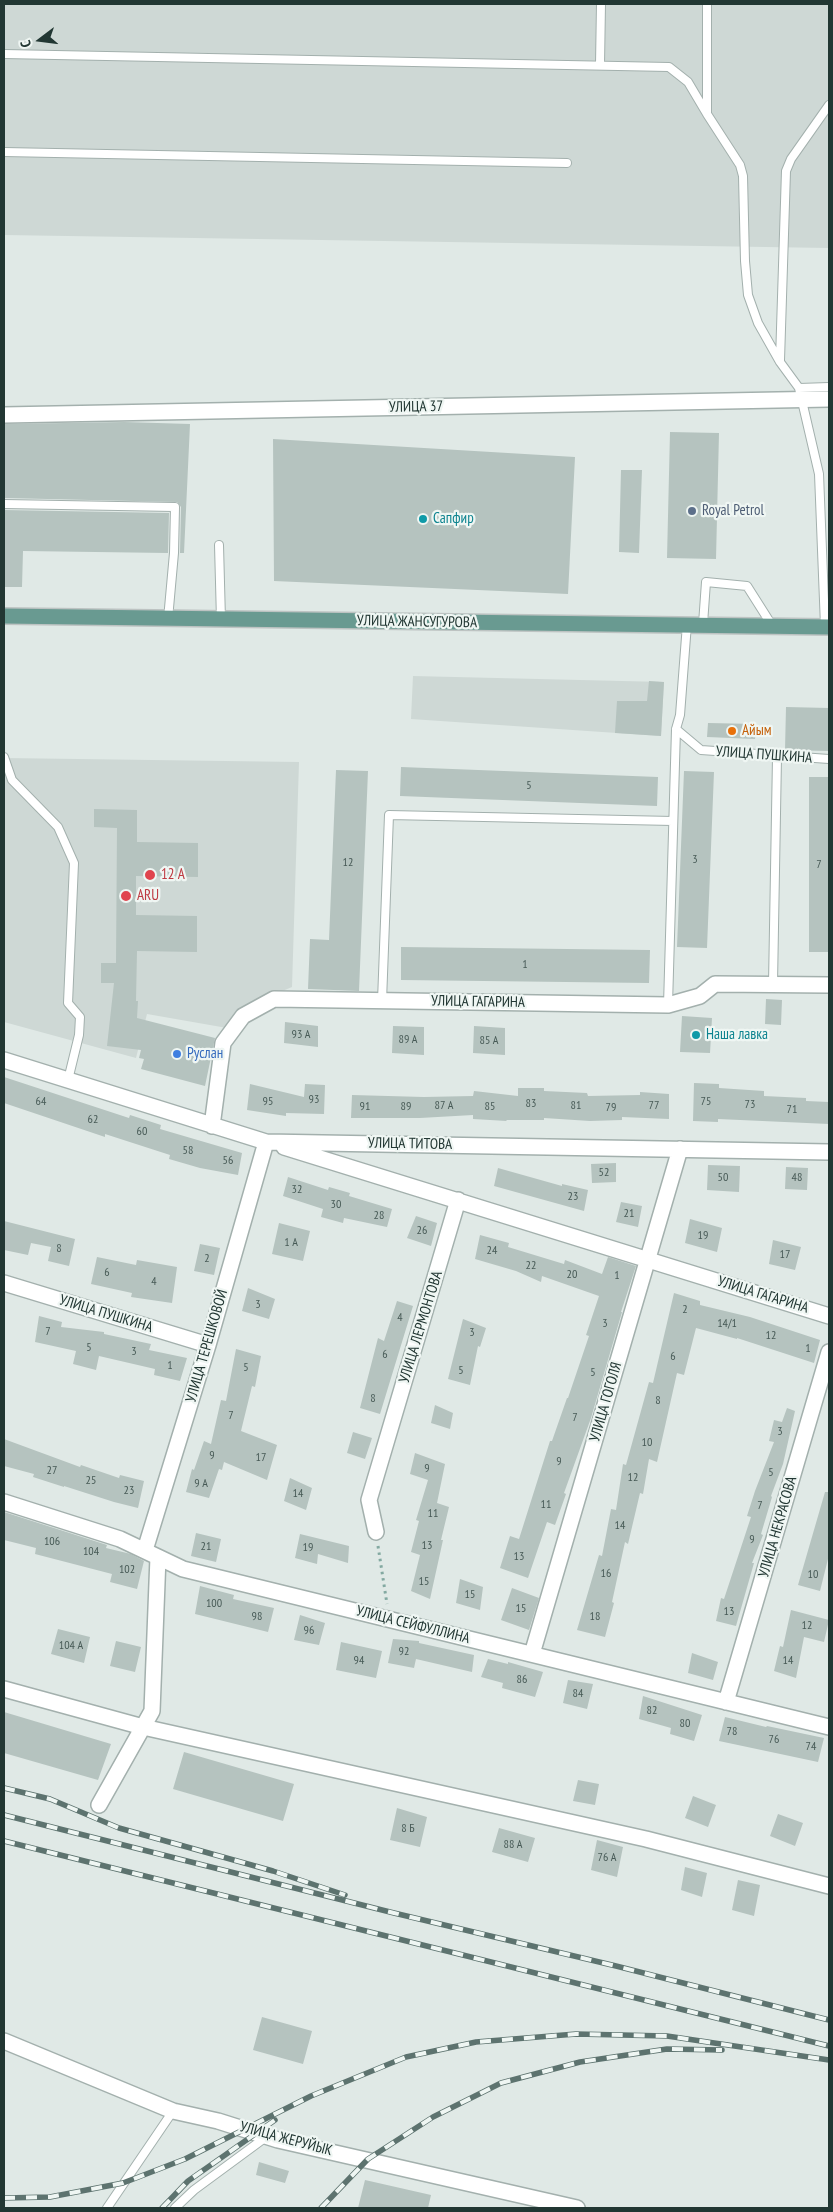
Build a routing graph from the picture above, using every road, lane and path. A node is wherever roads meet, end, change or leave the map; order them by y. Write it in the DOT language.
graph roads {
  1 [pos="601,4"];
  2 [pos="707,4"];
  3 [pos="4,54"];
  4 [pos="600,64"];
  5 [pos="829,105"];
  6 [pos="707,114"];
  7 [pos="4,152"];
  8 [pos="567,163"];
  9 [pos="780,362"];
  10 [pos="829,387"];
  11 [pos="798,388"];
  12 [pos="829,399"];
  13 [pos="4,415"];
  14 [pos="4,504"];
  15 [pos="219,545"];
  16 [pos="4,616"];
  17 [pos="168,619"];
  18 [pos="222,620"];
  19 [pos="687,624"];
  20 [pos="703,624"];
  21 [pos="773,626"];
  22 [pos="827,626"];
  23 [pos="676,729"];
  24 [pos="4,757"];
  25 [pos="777,757"];
  26 [pos="829,759"];
  27 [pos="673,821"];
  28 [pos="773,984"];
  29 [pos="829,985"];
  30 [pos="382,1001"];
  31 [pos="668,1005"];
  32 [pos="4,1060"];
  33 [pos="68,1080"];
  34 [pos="212,1126"];
  35 [pos="266,1142"];
  36 [pos="680,1149"];
  37 [pos="829,1152"];
  38 [pos="458,1200"];
  39 [pos="648,1260"];
  40 [pos="4,1283"];
  41 [pos="829,1316"];
  42 [pos="208,1345"];
  43 [pos="829,1352"];
  44 [pos="4,1502"];
  45 [pos="376,1532"];
  46 [pos="152,1554"];
  47 [pos="389,1620"];
  48 [pos="532,1654"];
  49 [pos="4,1688"];
  50 [pos="726,1702"];
  51 [pos="143,1727"];
  52 [pos="829,1727"];
  53 [pos="99,1805"];
  54 [pos="829,1886"];
  55 [pos="4,2041"];
  56 [pos="173,2112"];
  57 [pos="268,2136"];
  58 [pos="107,2208"];
  59 [pos="175,2208"];
  60 [pos="578,2208"];
  1 -- 4 [label="lane"];
  2 -- 6 [label="lane"];
  3 -- 4 [label="lane"];
  4 -- 6 [label="lane"];
  5 -- 9 [label="lane"];
  6 -- 9 [label="lane"];
  7 -- 8 [label="lane"];
  9 -- 11 [label="lane"];
  10 -- 11 [label="lane"];
  11 -- 22 [label="lane"];
  12 -- 13 [label="street, УЛИЦА 37"];
  14 -- 17 [label="lane"];
  15 -- 18 [label="lane"];
  16 -- 17 [label="main road, УЛИЦА ЖАНСУГУРОВА"];
  17 -- 18 [label="main road, УЛИЦА ЖАНСУГУРОВА"];
  18 -- 19 [label="main road, УЛИЦА ЖАНСУГУРОВА"];
  19 -- 20 [label="main road, УЛИЦА ЖАНСУГУРОВА"];
  19 -- 23 [label="lane"];
  20 -- 21 [label="main road, УЛИЦА ЖАНСУГУРОВА"];
  20 -- 21 [label="lane"];
  21 -- 22 [label="main road, УЛИЦА ЖАНСУГУРОВА"];
  23 -- 25 [label="lane, УЛИЦА ПУШКИНА"];
  23 -- 27 [label="lane"];
  24 -- 33 [label="lane"];
  25 -- 26 [label="lane, УЛИЦА ПУШКИНА"];
  25 -- 28 [label="lane"];
  27 -- 30 [label="lane"];
  27 -- 31 [label="lane"];
  28 -- 29 [label="street, УЛИЦА ГАГАРИНА"];
  28 -- 31 [label="street, УЛИЦА ГАГАРИНА"];
  30 -- 31 [label="street, УЛИЦА ГАГАРИНА"];
  30 -- 34 [label="street, УЛИЦА ГАГАРИНА"];
  32 -- 33 [label="street, УЛИЦА ТИТОВА"];
  33 -- 34 [label="street, УЛИЦА ТИТОВА"];
  34 -- 35 [label="street, УЛИЦА ТИТОВА"];
  35 -- 36 [label="street, УЛИЦА ТИТОВА"];
  35 -- 38 [label="street, УЛИЦА ГАГАРИНА"];
  35 -- 42 [label="street, УЛИЦА ТЕРЕШКОВОЙ"];
  36 -- 37 [label="street, УЛИЦА ТИТОВА"];
  36 -- 39 [label="street, УЛИЦА ГОГОЛЯ"];
  38 -- 39 [label="street, УЛИЦА ГАГАРИНА"];
  38 -- 45 [label="street, УЛИЦА ЛЕРМОНТОВА"];
  39 -- 41 [label="street, УЛИЦА ГАГАРИНА"];
  39 -- 48 [label="street, УЛИЦА ГОГОЛЯ"];
  40 -- 42 [label="street, УЛИЦА ПУШКИНА"];
  42 -- 46 [label="street, УЛИЦА ТЕРЕШКОВОЙ"];
  43 -- 50 [label="street, УЛИЦА НЕКРАСОВА"];
  44 -- 46 [label="street, УЛИЦА СЕЙФУЛЛИНА"];
  45 -- 47 [label="path"];
  46 -- 47 [label="street, УЛИЦА СЕЙФУЛЛИНА"];
  46 -- 51 [label="street, УЛИЦА ТЕРЕШКОВОЙ"];
  47 -- 48 [label="street, УЛИЦА СЕЙФУЛЛИНА"];
  48 -- 50 [label="street, УЛИЦА СЕЙФУЛЛИНА"];
  49 -- 51 [label="street"];
  50 -- 52 [label="street, УЛИЦА СЕЙФУЛЛИНА"];
  51 -- 53 [label="street, УЛИЦА ТЕРЕШКОВОЙ"];
  51 -- 54 [label="street"];
  55 -- 56 [label="street, УЛИЦА ЖЕРУЙЫК"];
  56 -- 57 [label="street, УЛИЦА ЖЕРУЙЫК"];
  56 -- 58 [label="lane"];
  57 -- 59 [label="lane"];
  57 -- 60 [label="street, УЛИЦА ЖЕРУЙЫК"];
}
